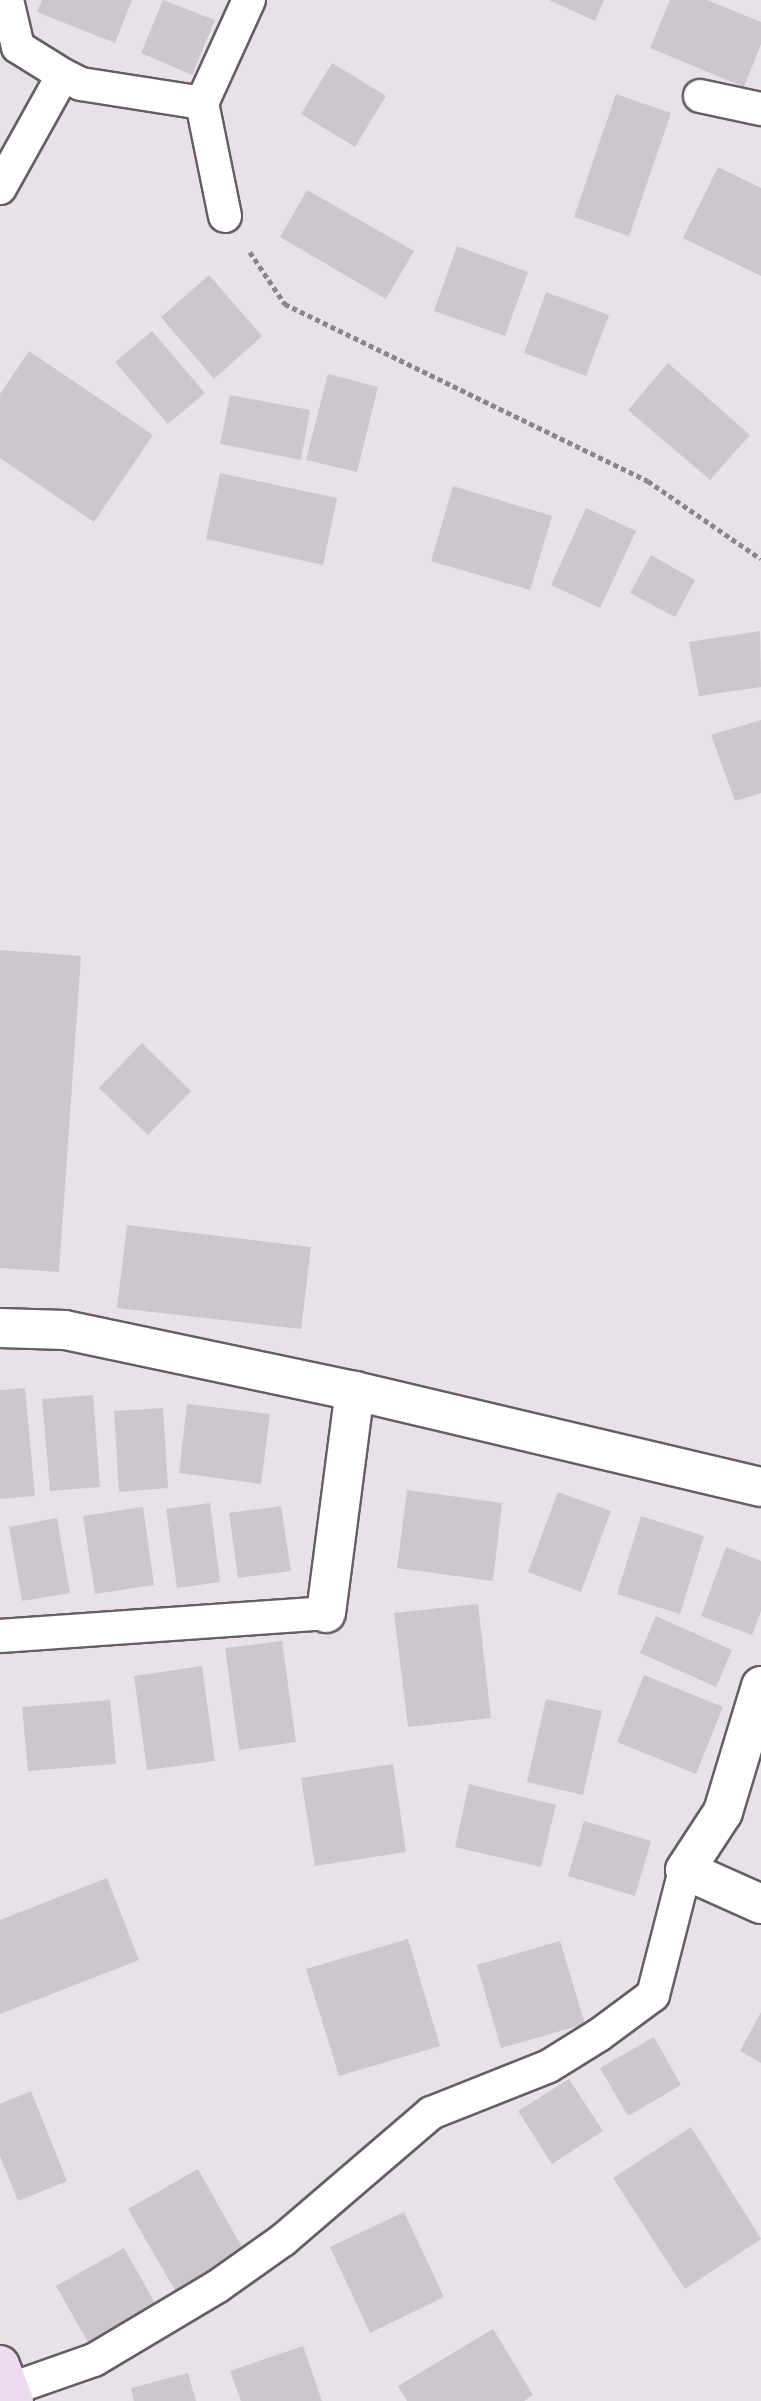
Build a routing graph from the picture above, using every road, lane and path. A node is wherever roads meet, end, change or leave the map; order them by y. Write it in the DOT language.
graph roads {
  1 [pos="7,0"];
  2 [pos="248,0"];
  3 [pos="63,75"];
  4 [pos="700,96"];
  5 [pos="202,103"];
  6 [pos="761,109"];
  7 [pos="0,188"];
  8 [pos="225,216"];
  9 [pos="761,559"];
  10 [pos="0,1328"];
  11 [pos="355,1391"];
  12 [pos="761,1487"];
  13 [pos="326,1613"];
  14 [pos="0,1636"];
  15 [pos="760,1691"];
  16 [pos="685,1870"];
  17 [pos="761,1904"];
  18 [pos="8,2385"];
  1 -- 3 [label="lane"];
  2 -- 5 [label="lane"];
  3 -- 5 [label="lane"];
  3 -- 7 [label="lane"];
  4 -- 6 [label="lane"];
  5 -- 8 [label="lane"];
  8 -- 9 [label="path"];
  10 -- 11 [label="street"];
  11 -- 12 [label="street"];
  11 -- 13 [label="street"];
  13 -- 14 [label="lane"];
  15 -- 16 [label="street"];
  16 -- 17 [label="street"];
  16 -- 18 [label="lane"];
}
